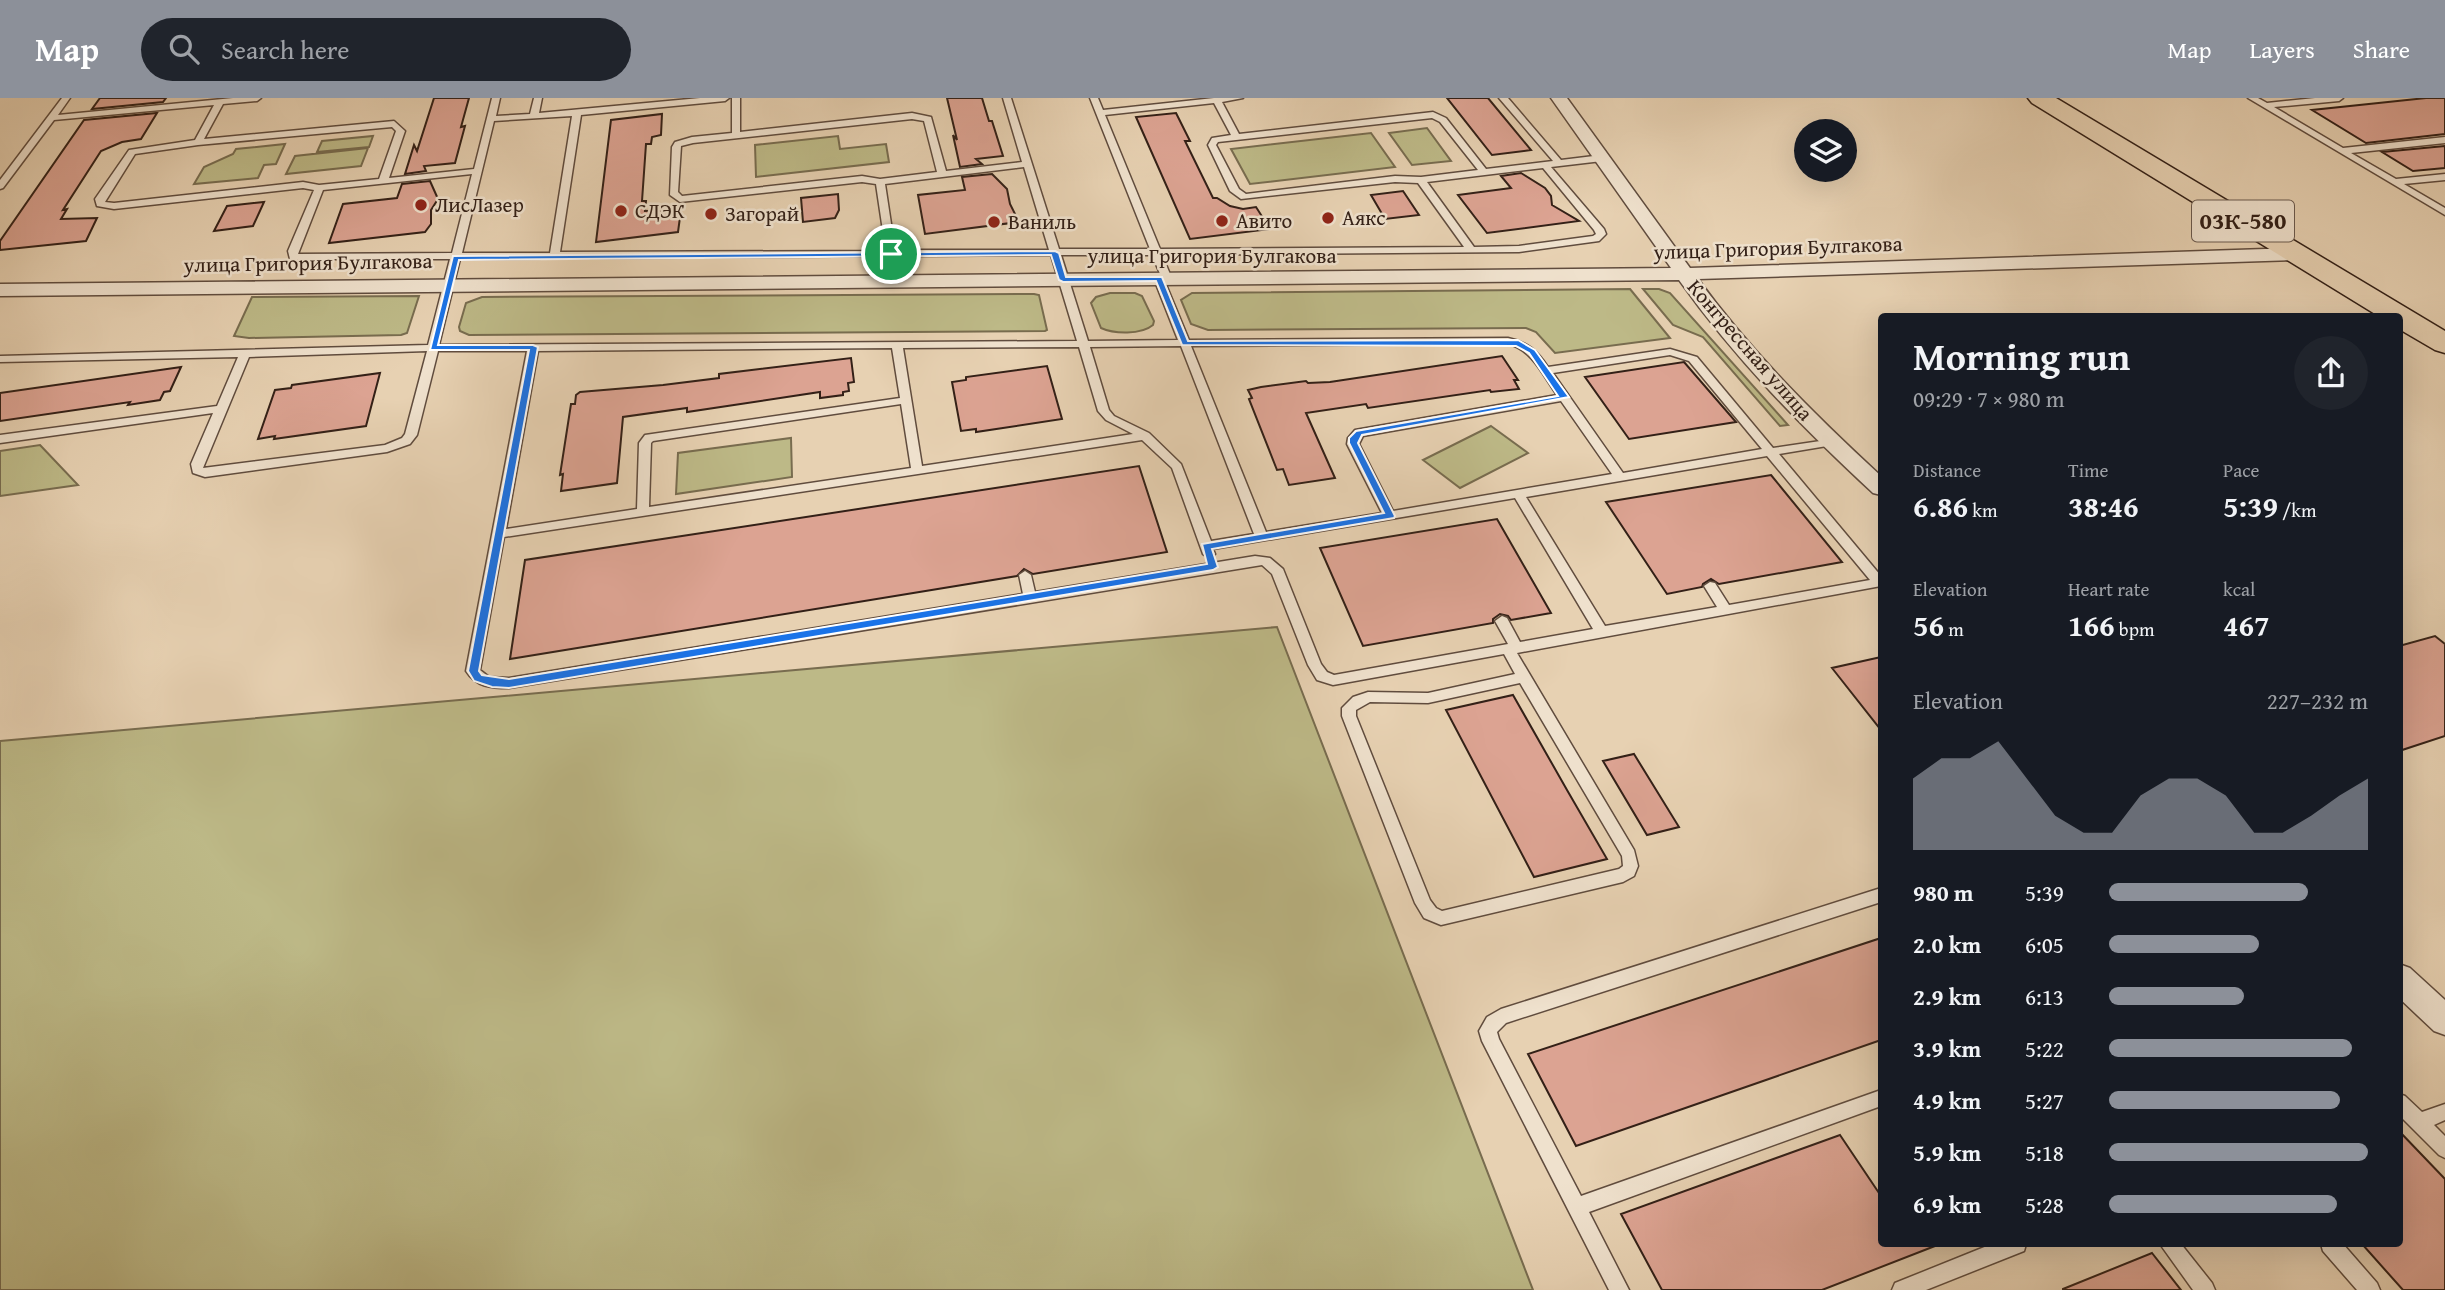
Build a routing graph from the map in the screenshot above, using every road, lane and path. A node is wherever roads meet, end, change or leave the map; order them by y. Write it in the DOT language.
graph roads {
  1 [pos="66,98"];
  2 [pos="257,98"];
  3 [pos="496,98"];
  4 [pos="538,98"];
  5 [pos="725,98"];
  6 [pos="736,98"];
  7 [pos="1007,98"];
  8 [pos="1094,98"];
  9 [pos="1239,98"];
  10 [pos="1503,98"];
  11 [pos="1559,98"];
  12 [pos="2040,98"];
  13 [pos="2053,98"];
  14 [pos="2252,98"];
  15 [pos="2339,98"];
  16 [pos="1216,100"];
  17 [pos="220,102"];
  18 [pos="2264,106"];
  19 [pos="577,113"];
  20 [pos="1100,113"];
  21 [pos="534,114"];
  22 [pos="52,118"];
  23 [pos="491,119"];
  24 [pos="736,135"];
  25 [pos="1236,137"];
  26 [pos="2445,140"];
  27 [pos="198,142"];
  28 [pos="2341,151"];
  29 [pos="482,155"];
  30 [pos="468,156"];
  31 [pos="1602,158"];
  32 [pos="1559,163"];
  33 [pos="1028,164"];
  34 [pos="1545,165"];
  35 [pos="478,171"];
  36 [pos="1483,172"];
  37 [pos="942,174"];
  38 [pos="2445,177"];
  39 [pos="1421,180"];
  40 [pos="383,181"];
  41 [pos="880,181"];
  42 [pos="2394,182"];
  43 [pos="0,186"];
  44 [pos="319,188"];
  45 [pos="2445,212"];
  46 [pos="1471,250"];
  47 [pos="1157,252"];
  48 [pos="1055,253"];
  49 [pos="891,254"];
  50 [pos="2297,254"];
  51 [pos="554,257"];
  52 [pos="456,258"];
  53 [pos="1685,274"];
  54 [pos="1163,279"];
  55 [pos="1063,280"];
  56 [pos="449,284"];
  57 [pos="0,290"];
  58 [pos="2394,313"];
  59 [pos="2403,318"];
  60 [pos="2445,330"];
  61 [pos="1185,343"];
  62 [pos="1084,344"];
  63 [pos="2445,344"];
  64 [pos="897,345"];
  65 [pos="533,347"];
  66 [pos="433,348"];
  67 [pos="246,354"];
  68 [pos="0,359"];
  69 [pos="1546,371"];
  70 [pos="1564,397"];
  71 [pos="906,400"];
  72 [pos="221,409"];
  73 [pos="1145,436"];
  74 [pos="0,439"];
  75 [pos="1823,443"];
  76 [pos="1771,452"];
  77 [pos="917,471"];
  78 [pos="1620,477"];
  79 [pos="1878,485"];
  80 [pos="1518,494"];
  81 [pos="643,513"];
  82 [pos="1390,516"];
  83 [pos="499,534"];
  84 [pos="1262,537"];
  85 [pos="1206,546"];
  86 [pos="1213,567"];
  87 [pos="1025,575"];
  88 [pos="1878,580"];
  89 [pos="1878,582"];
  90 [pos="1710,586"];
  91 [pos="1030,597"];
  92 [pos="1727,610"];
  93 [pos="1502,621"];
  94 [pos="1602,632"];
  95 [pos="1513,649"];
  96 [pos="1525,677"];
  97 [pos="1878,896"];
  98 [pos="2403,982"];
  99 [pos="2445,1021"];
  100 [pos="1878,1099"];
  101 [pos="2403,1106"];
  102 [pos="2445,1112"];
  103 [pos="2419,1122"];
  104 [pos="2445,1149"];
  105 [pos="1577,1207"];
  106 [pos="2010,1247"];
  107 [pos="2170,1247"];
  108 [pos="2333,1247"];
  109 [pos="1619,1290"];
  110 [pos="1902,1290"];
  111 [pos="2205,1290"];
  112 [pos="2370,1290"];
  1 -- 22 [label="lane"];
  2 -- 17 [label="lane"];
  3 -- 23 [label="lane"];
  4 -- 21 [label="lane"];
  5 -- 19 [label="lane"];
  6 -- 24 [label="lane"];
  7 -- 33 [label="lane"];
  8 -- 20 [label="lane"];
  9 -- 16 [label="lane"];
  10 -- 32 [label="lane"];
  11 -- 31 [label="street, Конгрессная улица"];
  12 -- 50 [label="highway, 03К-580"];
  13 -- 60 [label="highway, 03К-580"];
  14 -- 18 [label="lane"];
  15 -- 18 [label="lane"];
  16 -- 20 [label="lane"];
  16 -- 25 [label="lane"];
  17 -- 22 [label="lane"];
  17 -- 27 [label="lane"];
  18 -- 28 [label="lane"];
  19 -- 21 [label="lane"];
  19 -- 51 [label="lane"];
  20 -- 47 [label="lane"];
  21 -- 23 [label="lane"];
  22 -- 43 [label="lane"];
  23 -- 29 [label="lane"];
  24 -- 37 [label="lane"];
  24 -- 41 [label="lane"];
  25 -- 36 [label="lane"];
  25 -- 39 [label="lane"];
  26 -- 28 [label="lane"];
  27 -- 40 [label="lane"];
  27 -- 44 [label="lane"];
  28 -- 42 [label="lane"];
  29 -- 30 [label="lane"];
  29 -- 35 [label="lane"];
  31 -- 32 [label="lane"];
  31 -- 53 [label="street, Конгрессная улица"];
  32 -- 34 [label="lane"];
  33 -- 37 [label="lane"];
  33 -- 48 [label="lane"];
  34 -- 36 [label="lane"];
  34 -- 46 [label="lane"];
  35 -- 40 [label="lane"];
  35 -- 52 [label="lane"];
  36 -- 39 [label="lane"];
  37 -- 41 [label="lane"];
  38 -- 42 [label="lane"];
  39 -- 46 [label="lane"];
  40 -- 44 [label="lane"];
  41 -- 49 [label="lane"];
  42 -- 45 [label="lane"];
  44 -- 52 [label="lane"];
  46 -- 47 [label="lane"];
  47 -- 48 [label="lane"];
  47 -- 54 [label="lane"];
  48 -- 49 [label="lane"];
  48 -- 55 [label="lane"];
  49 -- 51 [label="lane"];
  50 -- 53 [label="street, улица Григория Булгакова"];
  50 -- 58 [label="highway, 03К-580"];
  51 -- 52 [label="lane"];
  52 -- 56 [label="lane"];
  53 -- 54 [label="street, улица Григория Булгакова"];
  53 -- 79 [label="street, Конгрессная улица"];
  54 -- 55 [label="street, улица Григория Булгакова"];
  54 -- 61 [label="lane"];
  55 -- 56 [label="street, улица Григория Булгакова"];
  55 -- 62 [label="lane"];
  56 -- 57 [label="street, улица Григория Булгакова"];
  56 -- 66 [label="lane"];
  59 -- 63 [label="highway, 03К-580"];
  61 -- 62 [label="lane"];
  61 -- 69 [label="lane"];
  61 -- 84 [label="lane"];
  62 -- 64 [label="lane"];
  62 -- 73 [label="lane"];
  64 -- 65 [label="lane"];
  64 -- 71 [label="lane"];
  65 -- 66 [label="lane"];
  65 -- 83 [label="lane"];
  66 -- 67 [label="lane"];
  66 -- 72 [label="lane"];
  67 -- 68 [label="lane"];
  67 -- 72 [label="lane"];
  69 -- 70 [label="lane"];
  69 -- 76 [label="lane"];
  70 -- 78 [label="lane"];
  70 -- 82 [label="lane"];
  71 -- 77 [label="lane"];
  71 -- 81 [label="lane"];
  72 -- 74 [label="lane"];
  73 -- 77 [label="lane"];
  73 -- 85 [label="lane"];
  75 -- 76 [label="lane"];
  76 -- 78 [label="lane"];
  76 -- 88 [label="lane"];
  77 -- 81 [label="lane"];
  78 -- 80 [label="lane"];
  80 -- 82 [label="lane"];
  80 -- 94 [label="lane"];
  81 -- 83 [label="lane"];
  82 -- 84 [label="lane"];
  83 -- 91 [label="lane"];
  84 -- 85 [label="lane"];
  85 -- 86 [label="lane"];
  86 -- 91 [label="lane"];
  86 -- 95 [label="lane"];
  87 -- 91 [label="lane"];
  89 -- 92 [label="lane"];
  90 -- 92 [label="lane"];
  92 -- 94 [label="lane"];
  93 -- 95 [label="lane"];
  94 -- 95 [label="lane"];
  95 -- 96 [label="lane"];
  96 -- 96 [label="lane"];
  97 -- 105 [label="lane"];
  98 -- 99 [label="street"];
  100 -- 105 [label="lane"];
  101 -- 103 [label="lane"];
  102 -- 103 [label="lane"];
  103 -- 104 [label="lane"];
  105 -- 109 [label="lane"];
  106 -- 110 [label="lane"];
  107 -- 111 [label="lane"];
  108 -- 112 [label="lane"];
}
